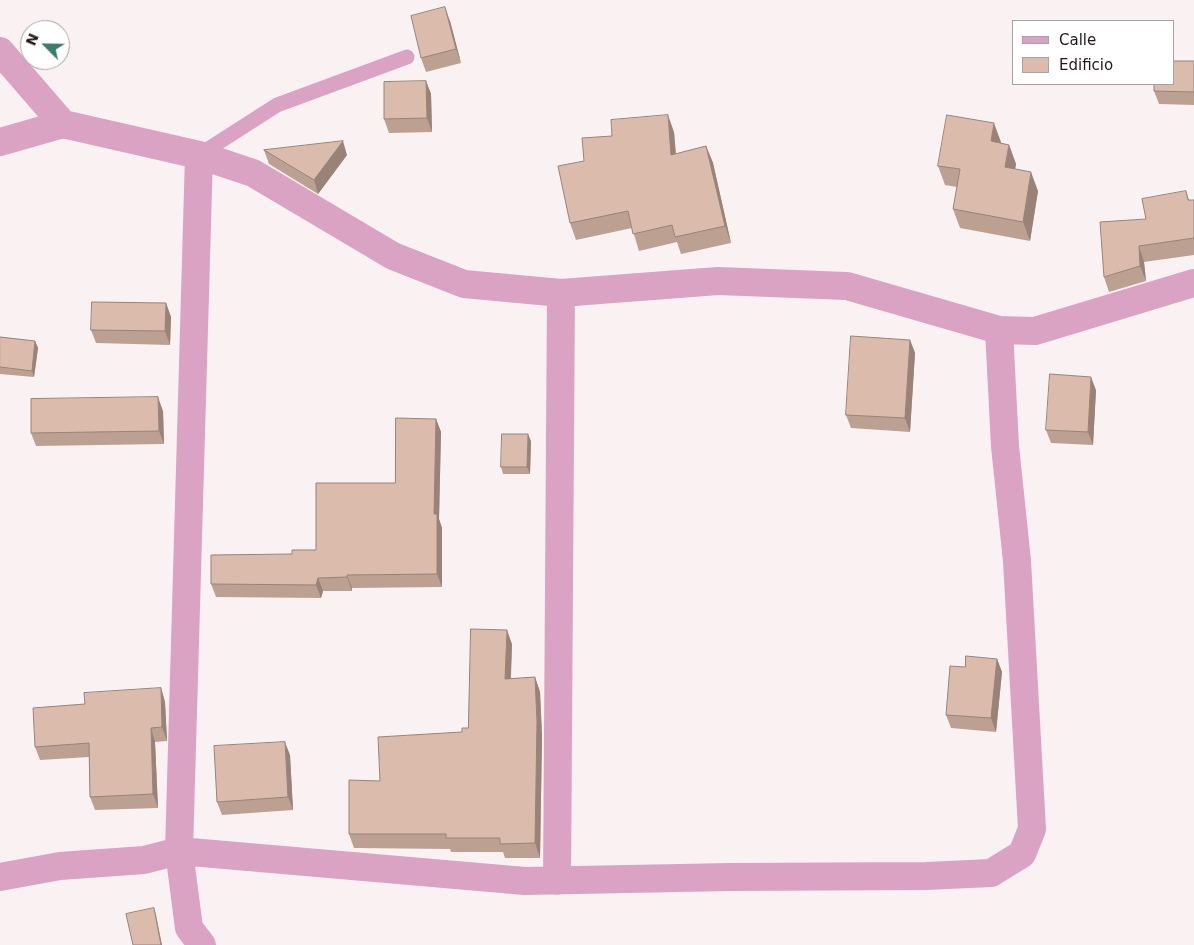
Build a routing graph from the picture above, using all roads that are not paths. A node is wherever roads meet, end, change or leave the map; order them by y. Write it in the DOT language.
graph roads {
  1 [pos="0,51"];
  2 [pos="407,57"];
  3 [pos="63,124"];
  4 [pos="0,142"];
  5 [pos="199,155"];
  6 [pos="1194,284"];
  7 [pos="561,293"];
  8 [pos="999,330"];
  9 [pos="179,851"];
  10 [pos="0,877"];
  11 [pos="556,881"];
  12 [pos="202,945"];
  1 -- 3 [label="street"];
  2 -- 5 [label="lane"];
  3 -- 4 [label="street"];
  3 -- 5 [label="street"];
  5 -- 7 [label="street"];
  5 -- 9 [label="street"];
  6 -- 8 [label="street"];
  7 -- 8 [label="street"];
  7 -- 11 [label="street"];
  8 -- 11 [label="street"];
  9 -- 10 [label="street"];
  9 -- 11 [label="street"];
  9 -- 12 [label="street"];
}
